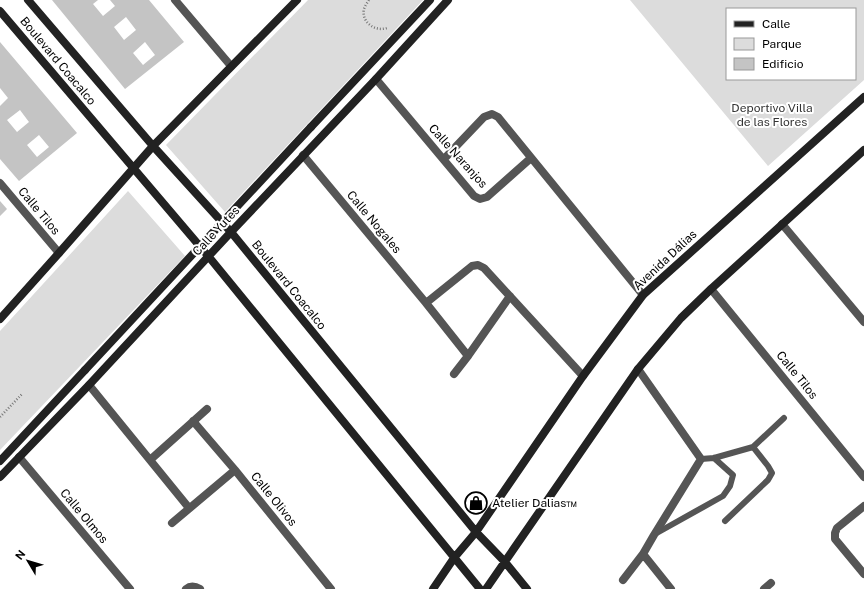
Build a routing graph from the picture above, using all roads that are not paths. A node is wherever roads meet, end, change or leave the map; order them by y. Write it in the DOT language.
graph roads {
  1 [pos="28,0"];
  2 [pos="175,0"];
  3 [pos="297,0"];
  4 [pos="430,0"];
  5 [pos="448,0"];
  6 [pos="0,11"];
  7 [pos="231,66"];
  8 [pos="376,80"];
  9 [pos="864,97"];
  10 [pos="152,146"];
  11 [pos="864,151"];
  12 [pos="303,156"];
  13 [pos="531,158"];
  14 [pos="444,159"];
  15 [pos="133,169"];
  16 [pos="0,183"];
  17 [pos="782,224"];
  18 [pos="231,232"];
  19 [pos="59,253"];
  20 [pos="209,257"];
  21 [pos="711,289"];
  22 [pos="643,295"];
  23 [pos="510,296"];
  24 [pos="426,303"];
  25 [pos="0,319"];
  26 [pos="864,322"];
  27 [pos="468,356"];
  28 [pos="638,369"];
  29 [pos="454,374"];
  30 [pos="583,376"];
  31 [pos="89,385"];
  32 [pos="207,409"];
  33 [pos="784,418"];
  34 [pos="193,422"];
  35 [pos="753,447"];
  36 [pos="19,458"];
  37 [pos="714,458"];
  38 [pos="701,459"];
  39 [pos="150,460"];
  40 [pos="0,461"];
  41 [pos="235,470"];
  42 [pos="0,477"];
  43 [pos="864,477"];
  44 [pos="864,506"];
  45 [pos="189,508"];
  46 [pos="725,521"];
  47 [pos="172,523"];
  48 [pos="476,532"];
  49 [pos="654,535"];
  50 [pos="643,554"];
  51 [pos="454,558"];
  52 [pos="505,562"];
  53 [pos="864,572"];
  54 [pos="623,580"];
  55 [pos="772,583"];
  56 [pos="130,589"];
  57 [pos="186,589"];
  58 [pos="200,589"];
  59 [pos="331,589"];
  60 [pos="434,589"];
  61 [pos="480,589"];
  62 [pos="486,589"];
  63 [pos="527,589"];
  64 [pos="671,589"];
  65 [pos="764,589"];
  1 -- 10 [label="main road, Boulevard Coacalco"];
  2 -- 7 [label="street"];
  3 -- 7 [label="main road"];
  4 -- 40 [label="main road, Calle Yutes, bridge"];
  5 -- 8 [label="main road, Calle Yutes"];
  6 -- 15 [label="main road, Boulevard Coacalco"];
  7 -- 10 [label="main road"];
  8 -- 12 [label="main road, Calle Yutes"];
  8 -- 14 [label="street, Calle Naranjos"];
  9 -- 22 [label="main road, Avenida Dálias"];
  10 -- 15 [label="main road"];
  10 -- 18 [label="main road, Boulevard Coacalco"];
  11 -- 17 [label="main road"];
  12 -- 18 [label="main road, Calle Yutes"];
  12 -- 24 [label="street, Calle Nogales"];
  13 -- 14 [label="street, Calle Naranjos"];
  13 -- 14 [label="street"];
  13 -- 22 [label="street"];
  15 -- 19 [label="main road"];
  15 -- 20 [label="main road, Boulevard Coacalco"];
  16 -- 19 [label="street, Calle Tilos"];
  17 -- 21 [label="main road"];
  17 -- 26 [label="street"];
  18 -- 20 [label="main road, Calle Yutes"];
  18 -- 48 [label="main road, Boulevard Coacalco"];
  19 -- 25 [label="main road"];
  20 -- 31 [label="main road, Calle Yutes"];
  20 -- 51 [label="main road, Boulevard Coacalco"];
  21 -- 28 [label="main road"];
  21 -- 43 [label="street, Calle Tilos"];
  22 -- 30 [label="main road, Avenida Dálias"];
  23 -- 24 [label="street"];
  23 -- 27 [label="street"];
  23 -- 30 [label="street"];
  24 -- 27 [label="street, Calle Nogales"];
  27 -- 29 [label="street"];
  28 -- 38 [label="street"];
  28 -- 52 [label="main road"];
  30 -- 48 [label="main road, Avenida Dálias"];
  31 -- 36 [label="main road, Calle Yutes"];
  31 -- 39 [label="street"];
  32 -- 34 [label="street"];
  33 -- 35 [label="lane"];
  34 -- 39 [label="street"];
  34 -- 41 [label="street"];
  35 -- 37 [label="lane"];
  35 -- 46 [label="lane"];
  36 -- 42 [label="main road, Calle Yutes"];
  36 -- 56 [label="street, Calle Olmos"];
  37 -- 38 [label="lane"];
  37 -- 49 [label="lane"];
  38 -- 49 [label="street"];
  39 -- 45 [label="street"];
  41 -- 45 [label="street, Calle Olivos"];
  41 -- 59 [label="street, Calle Olivos"];
  44 -- 53 [label="street"];
  45 -- 47 [label="street, Calle Olivos"];
  48 -- 51 [label="main road, Avenida Dálias"];
  48 -- 52 [label="main road, Boulevard Coacalco"];
  49 -- 50 [label="street"];
  50 -- 54 [label="street"];
  50 -- 64 [label="street"];
  51 -- 60 [label="main road, Avenida Dálias"];
  51 -- 61 [label="main road, Boulevard Coacalco"];
  52 -- 62 [label="main road"];
  52 -- 63 [label="main road, Boulevard Coacalco"];
  55 -- 65 [label="street"];
  57 -- 58 [label="street"];
}
